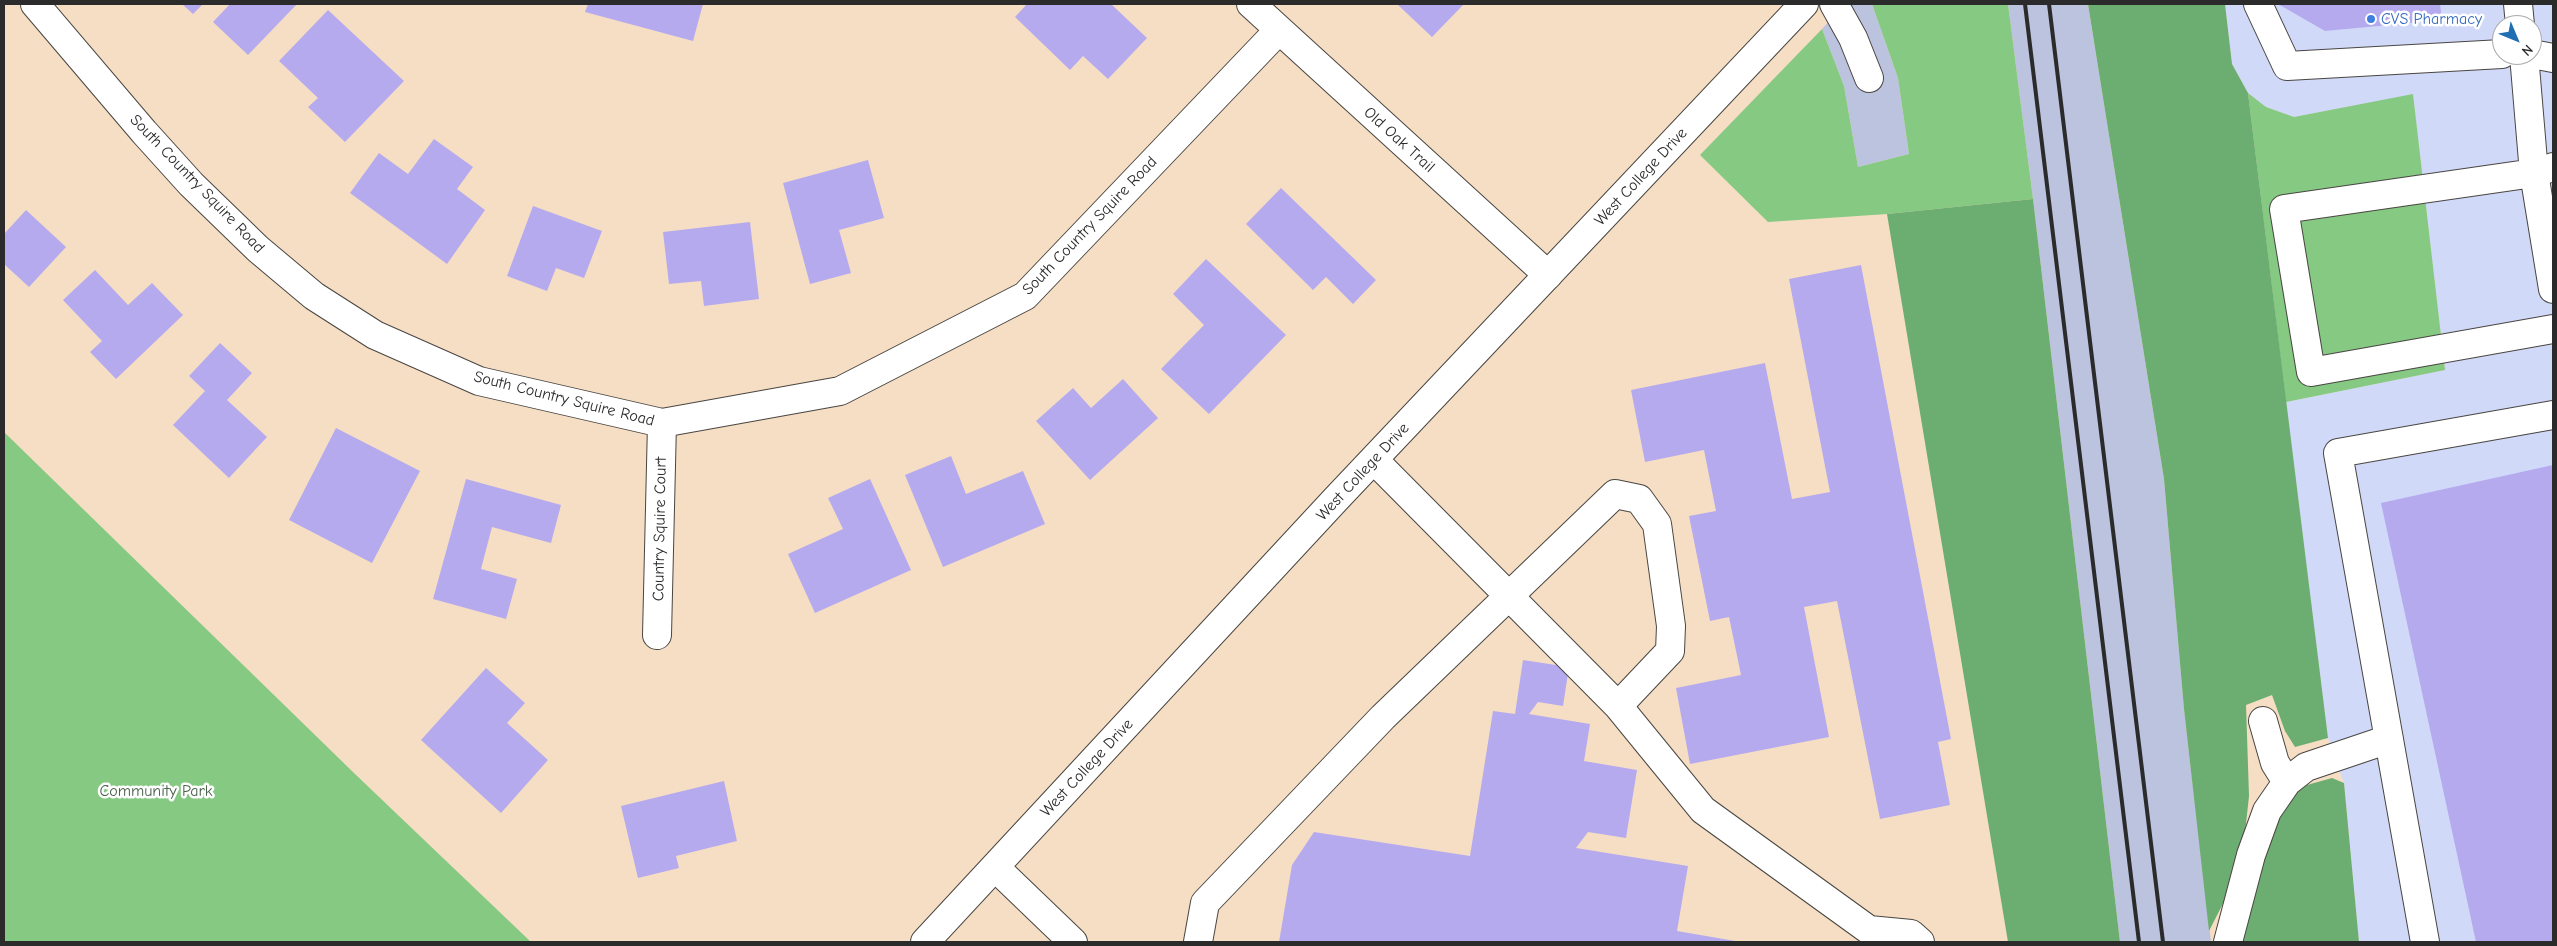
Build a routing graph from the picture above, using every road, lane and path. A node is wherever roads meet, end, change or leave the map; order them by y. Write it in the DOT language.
graph roads {
  1 [pos="35,4"];
  2 [pos="1251,4"];
  3 [pos="1804,4"];
  4 [pos="1834,4"];
  5 [pos="2258,4"];
  6 [pos="1279,30"];
  7 [pos="2492,55"];
  8 [pos="2526,65"];
  9 [pos="1869,78"];
  10 [pos="2544,170"];
  11 [pos="1548,275"];
  12 [pos="2553,289"];
  13 [pos="2553,329"];
  14 [pos="2553,415"];
  15 [pos="662,423"];
  16 [pos="1374,460"];
  17 [pos="1510,596"];
  18 [pos="657,635"];
  19 [pos="1618,706"];
  20 [pos="2264,721"];
  21 [pos="2389,739"];
  22 [pos="2287,782"];
  23 [pos="996,868"];
  24 [pos="1914,939"];
  25 [pos="925,942"];
  26 [pos="1074,942"];
  27 [pos="1198,942"];
  28 [pos="2228,942"];
  29 [pos="2425,942"];
  1 -- 15 [label="street, South Country Squire Road"];
  2 -- 6 [label="street, Old Oak Trail"];
  3 -- 11 [label="street, West College Drive"];
  4 -- 9 [label="street"];
  5 -- 7 [label="street"];
  6 -- 11 [label="street, Old Oak Trail"];
  6 -- 15 [label="street, South Country Squire Road"];
  8 -- 10 [label="street"];
  10 -- 12 [label="street"];
  10 -- 13 [label="street"];
  11 -- 16 [label="street, West College Drive"];
  14 -- 21 [label="street"];
  15 -- 18 [label="street, Country Squire Court"];
  16 -- 17 [label="street"];
  16 -- 23 [label="street, West College Drive"];
  17 -- 19 [label="street"];
  17 -- 19 [label="street"];
  17 -- 27 [label="street"];
  19 -- 24 [label="street"];
  20 -- 22 [label="street"];
  21 -- 22 [label="street"];
  21 -- 29 [label="street"];
  22 -- 28 [label="street"];
  23 -- 25 [label="street, West College Drive"];
  23 -- 26 [label="street"];
}
